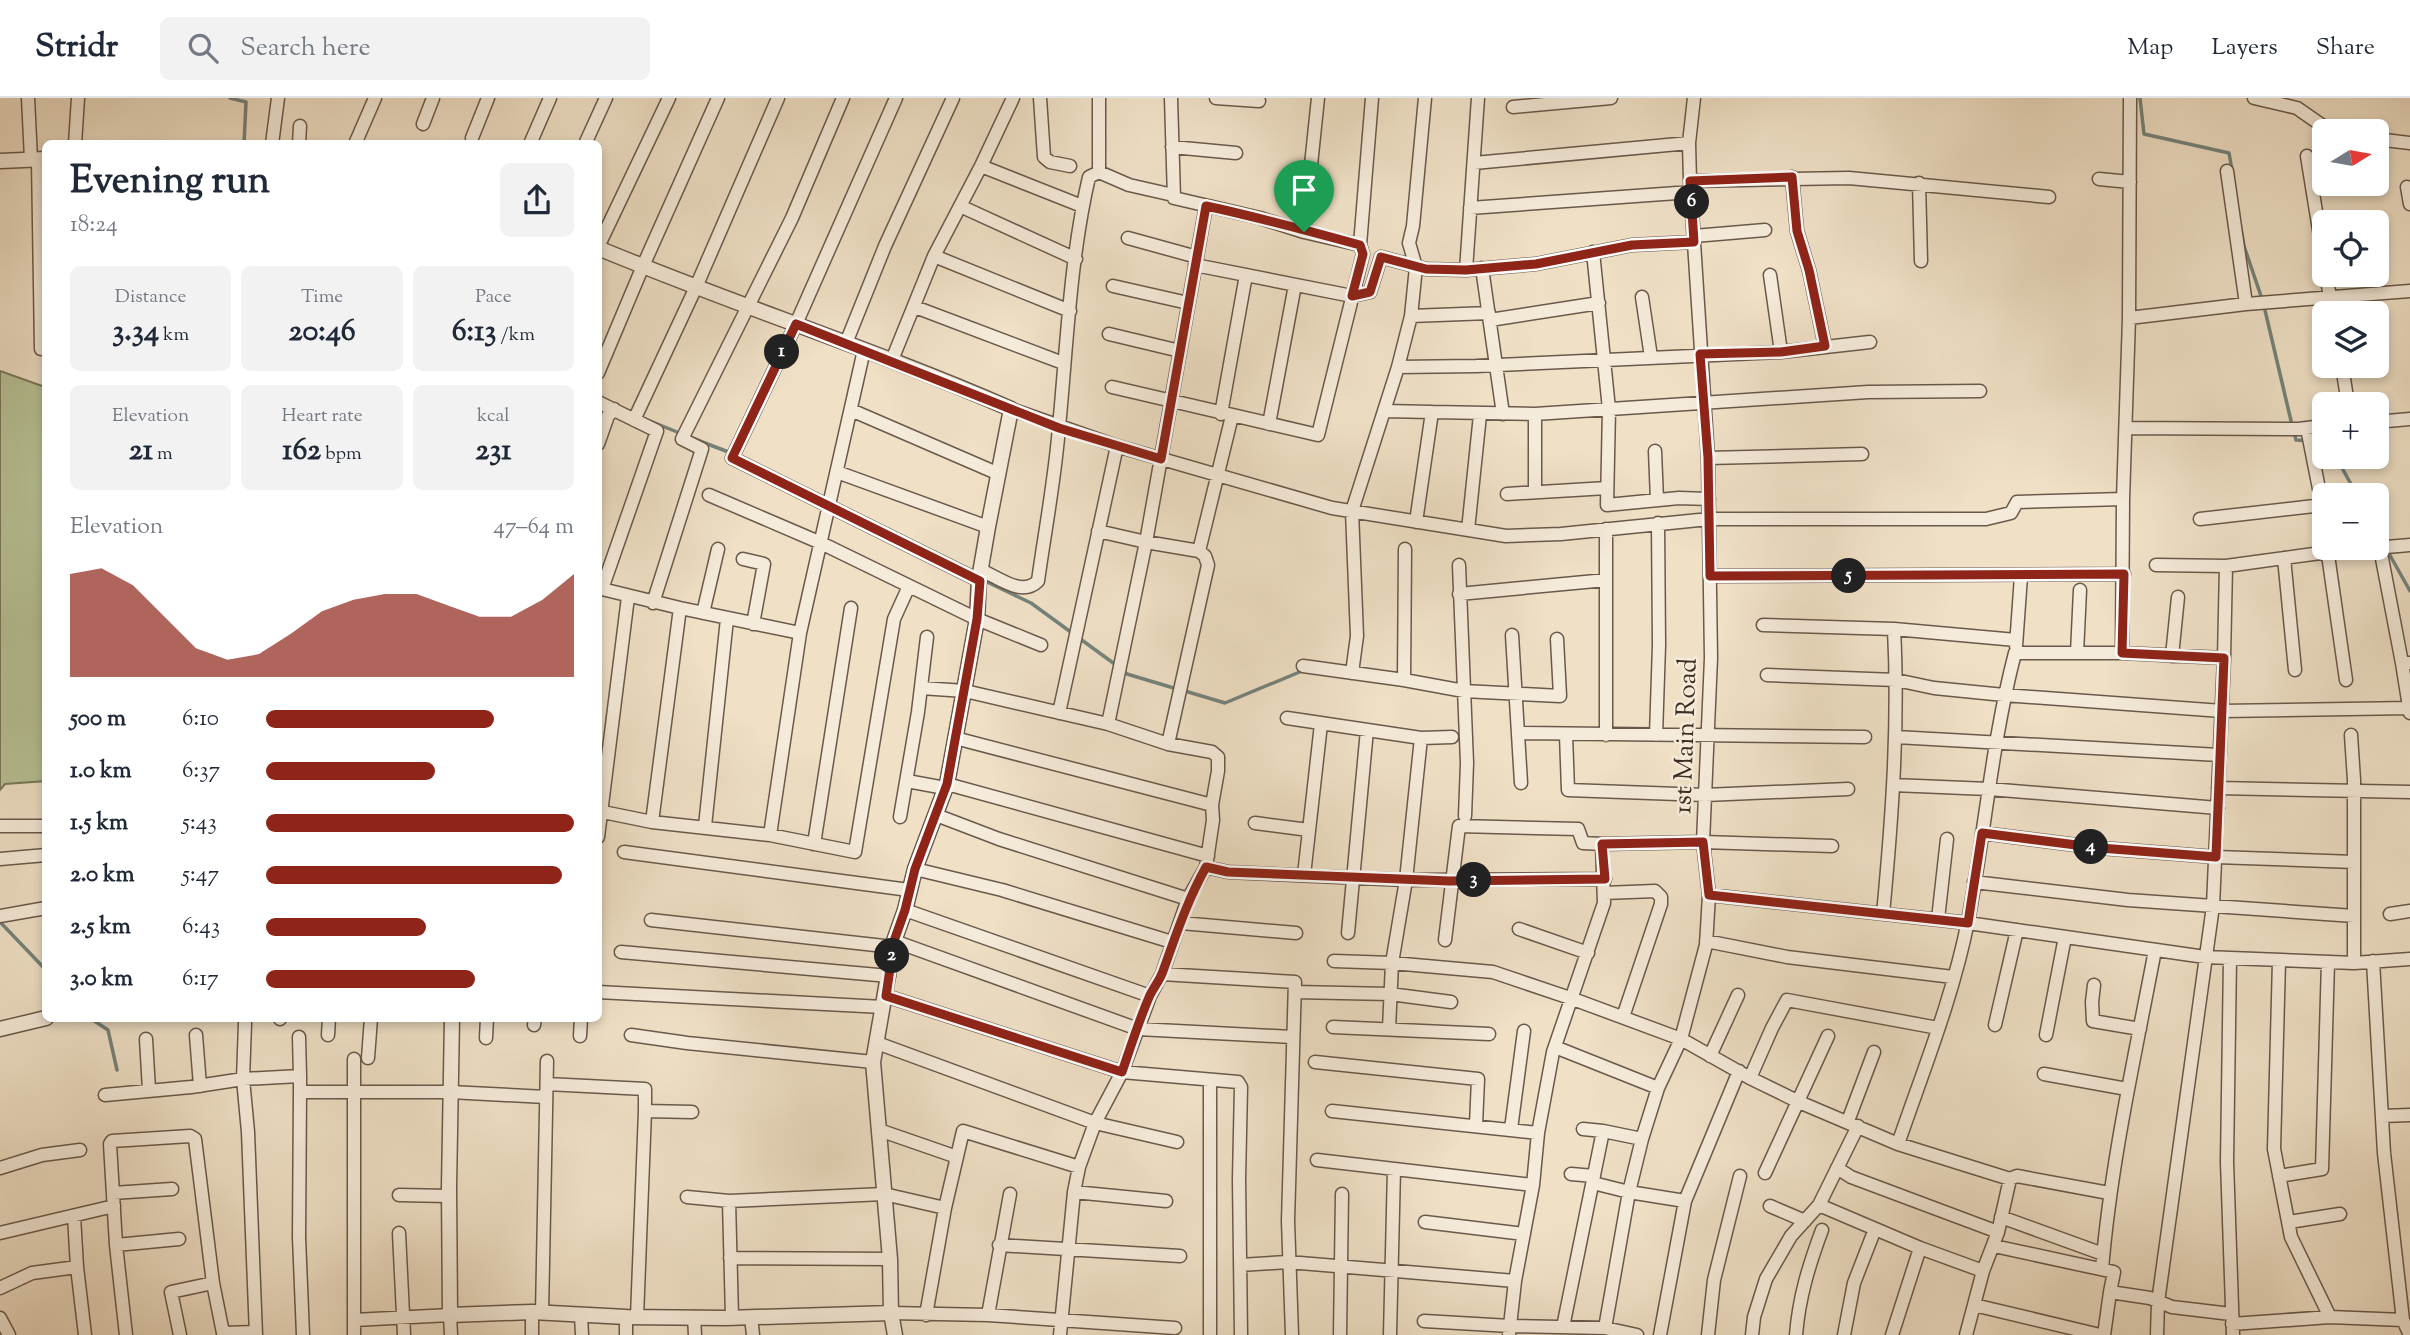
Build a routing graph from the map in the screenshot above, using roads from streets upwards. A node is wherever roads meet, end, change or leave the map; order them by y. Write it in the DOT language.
graph roads {
  1 [pos="28,98"];
  2 [pos="78,98"];
  3 [pos="278,98"];
  4 [pos="376,98"];
  5 [pos="433,98"];
  6 [pos="488,98"];
  7 [pos="550,98"];
  8 [pos="606,98"];
  9 [pos="669,98"];
  10 [pos="718,98"];
  11 [pos="778,98"];
  12 [pos="843,98"];
  13 [pos="896,98"];
  14 [pos="953,98"];
  15 [pos="1013,98"];
  16 [pos="1040,98"];
  17 [pos="1099,98"];
  18 [pos="1171,98"];
  19 [pos="1216,98"];
  20 [pos="1318,98"];
  21 [pos="1372,98"];
  22 [pos="1425,98"];
  23 [pos="1478,98"];
  24 [pos="1611,98"];
  25 [pos="1694,98"];
  26 [pos="2130,98"];
  27 [pos="2255,98"];
  28 [pos="1579,99"];
  29 [pos="1259,101"];
  30 [pos="1526,102"];
  31 [pos="1513,107"];
  32 [pos="2313,119"];
  33 [pos="423,124"];
  34 [pos="300,126"];
  35 [pos="472,138"];
  36 [pos="75,140"];
  37 [pos="273,140"];
  38 [pos="299,140"];
  39 [pos="357,140"];
  40 [pos="532,140"];
  41 [pos="587,140"];
  42 [pos="2389,141"];
  43 [pos="1689,143"];
  44 [pos="2410,144"];
  45 [pos="1172,148"];
  46 [pos="1236,153"];
  47 [pos="2307,156"];
  48 [pos="38,159"];
  49 [pos="0,161"];
  50 [pos="1474,163"];
  51 [pos="981,166"];
  52 [pos="1070,166"];
  53 [pos="2227,171"];
  54 [pos="1099,172"];
  55 [pos="1792,177"];
  56 [pos="2099,179"];
  57 [pos="2130,182"];
  58 [pos="1919,183"];
  59 [pos="1691,187"];
  60 [pos="2407,187"];
  61 [pos="1173,195"];
  62 [pos="2049,197"];
  63 [pos="2410,204"];
  64 [pos="960,206"];
  65 [pos="1083,206"];
  66 [pos="1206,206"];
  67 [pos="1471,208"];
  68 [pos="2316,210"];
  69 [pos="1765,230"];
  70 [pos="1304,232"];
  71 [pos="1128,238"];
  72 [pos="602,239"];
  73 [pos="1694,239"];
  74 [pos="1360,245"];
  75 [pos="602,249"];
  76 [pos="1593,252"];
  77 [pos="934,256"];
  78 [pos="1076,258"];
  79 [pos="1196,261"];
  80 [pos="1921,261"];
  81 [pos="643,266"];
  82 [pos="1416,267"];
  83 [pos="1482,268"];
  84 [pos="1466,270"];
  85 [pos="1246,275"];
  86 [pos="1770,275"];
  87 [pos="1296,285"];
  88 [pos="1113,286"];
  89 [pos="696,287"];
  90 [pos="2328,287"];
  91 [pos="2410,291"];
  92 [pos="1352,296"];
  93 [pos="1642,297"];
  94 [pos="2330,298"];
  95 [pos="2331,301"];
  96 [pos="1188,303"];
  97 [pos="1599,303"];
  98 [pos="2256,304"];
  99 [pos="748,306"];
  100 [pos="915,307"];
  101 [pos="1070,311"];
  102 [pos="1411,316"];
  103 [pos="1489,316"];
  104 [pos="2129,318"];
  105 [pos="796,324"];
  106 [pos="1110,334"];
  107 [pos="1870,342"];
  108 [pos="846,343"];
  109 [pos="1825,346"];
  110 [pos="41,349"];
  111 [pos="864,350"];
  112 [pos="1180,351"];
  113 [pos="1781,352"];
  114 [pos="1700,354"];
  115 [pos="1651,357"];
  116 [pos="1602,359"];
  117 [pos="892,360"];
  118 [pos="602,363"];
  119 [pos="1063,363"];
  120 [pos="1496,364"];
  121 [pos="1398,367"];
  122 [pos="1112,387"];
  123 [pos="1980,391"];
  124 [pos="1171,402"];
  125 [pos="1705,403"];
  126 [pos="602,404"];
  127 [pos="614,409"];
  128 [pos="1011,409"];
  129 [pos="850,410"];
  130 [pos="1609,410"];
  131 [pos="1384,411"];
  132 [pos="1432,412"];
  133 [pos="1503,414"];
  134 [pos="1535,414"];
  135 [pos="1226,415"];
  136 [pos="1480,415"];
  137 [pos="2410,419"];
  138 [pos="634,420"];
  139 [pos="2389,421"];
  140 [pos="1269,424"];
  141 [pos="1059,428"];
  142 [pos="2126,428"];
  143 [pos="2312,430"];
  144 [pos="602,433"];
  145 [pos="2302,433"];
  146 [pos="1117,446"];
  147 [pos="1655,451"];
  148 [pos="1862,454"];
  149 [pos="1708,458"];
  150 [pos="1161,459"];
  151 [pos="837,472"];
  152 [pos="999,474"];
  153 [pos="1219,475"];
  154 [pos="2317,483"];
  155 [pos="1607,488"];
  156 [pos="1535,492"];
  157 [pos="1507,494"];
  158 [pos="709,495"];
  159 [pos="1709,499"];
  160 [pos="2123,499"];
  161 [pos="1657,500"];
  162 [pos="829,503"];
  163 [pos="2312,506"];
  164 [pos="1352,511"];
  165 [pos="1709,519"];
  166 [pos="2200,519"];
  167 [pos="1416,522"];
  168 [pos="1658,523"];
  169 [pos="988,527"];
  170 [pos="1606,529"];
  171 [pos="1468,530"];
  172 [pos="1098,531"];
  173 [pos="1146,542"];
  174 [pos="821,543"];
  175 [pos="2410,545"];
  176 [pos="2389,547"];
  177 [pos="718,548"];
  178 [pos="1405,549"];
  179 [pos="1199,551"];
  180 [pos="2312,553"];
  181 [pos="2284,558"];
  182 [pos="743,559"];
  183 [pos="2329,560"];
  184 [pos="2386,560"];
  185 [pos="1459,565"];
  186 [pos="2156,565"];
  187 [pos="2226,566"];
  188 [pos="2124,574"];
  189 [pos="980,576"];
  190 [pos="1710,576"];
  191 [pos="2021,576"];
  192 [pos="1606,580"];
  193 [pos="602,583"];
  194 [pos="909,586"];
  195 [pos="602,590"];
  196 [pos="2080,590"];
  197 [pos="1459,594"];
  198 [pos="628,597"];
  199 [pos="2178,597"];
  200 [pos="653,603"];
  201 [pos="680,608"];
  202 [pos="851,608"];
  203 [pos="702,613"];
  204 [pos="727,619"];
  205 [pos="977,619"];
  206 [pos="753,624"];
  207 [pos="1763,625"];
  208 [pos="1894,629"];
  209 [pos="800,633"];
  210 [pos="1512,635"];
  211 [pos="927,637"];
  212 [pos="1557,639"];
  213 [pos="1041,645"];
  214 [pos="2016,647"];
  215 [pos="2077,653"];
  216 [pos="2122,653"];
  217 [pos="2172,656"];
  218 [pos="2224,658"];
  219 [pos="2406,663"];
  220 [pos="1303,666"];
  221 [pos="2295,670"];
  222 [pos="1352,673"];
  223 [pos="1767,675"];
  224 [pos="1404,680"];
  225 [pos="1896,680"];
  226 [pos="2346,680"];
  227 [pos="921,688"];
  228 [pos="965,691"];
  229 [pos="1464,691"];
  230 [pos="1515,692"];
  231 [pos="2004,695"];
  232 [pos="2222,711"];
  233 [pos="2409,711"];
  234 [pos="1059,713"];
  235 [pos="1287,718"];
  236 [pos="1108,724"];
  237 [pos="1321,724"];
  238 [pos="1367,730"];
  239 [pos="1519,733"];
  240 [pos="1566,735"];
  241 [pos="1605,735"];
  242 [pos="1656,735"];
  243 [pos="1709,735"];
  244 [pos="2351,735"];
  245 [pos="1452,737"];
  246 [pos="1865,737"];
  247 [pos="1896,737"];
  248 [pos="956,738"];
  249 [pos="1421,738"];
  250 [pos="1168,744"];
  251 [pos="1997,744"];
  252 [pos="2220,754"];
  253 [pos="907,781"];
  254 [pos="1521,783"];
  255 [pos="1893,785"];
  256 [pos="946,786"];
  257 [pos="2218,788"];
  258 [pos="1849,789"];
  259 [pos="1989,789"];
  260 [pos="2353,791"];
  261 [pos="2410,792"];
  262 [pos="1704,794"];
  263 [pos="602,796"];
  264 [pos="1212,805"];
  265 [pos="2218,808"];
  266 [pos="602,811"];
  267 [pos="936,815"];
  268 [pos="1465,816"];
  269 [pos="900,817"];
  270 [pos="652,822"];
  271 [pos="1255,823"];
  272 [pos="0,826"];
  273 [pos="42,826"];
  274 [pos="705,826"];
  275 [pos="1309,830"];
  276 [pos="1982,833"];
  277 [pos="770,835"];
  278 [pos="1947,839"];
  279 [pos="1703,842"];
  280 [pos="814,844"];
  281 [pos="1602,844"];
  282 [pos="1832,846"];
  283 [pos="624,852"];
  284 [pos="42,855"];
  285 [pos="2216,857"];
  286 [pos="0,859"];
  287 [pos="1207,862"];
  288 [pos="2354,862"];
  289 [pos="915,869"];
  290 [pos="1304,875"];
  291 [pos="1353,877"];
  292 [pos="1605,879"];
  293 [pos="1406,880"];
  294 [pos="1452,880"];
  295 [pos="1974,881"];
  296 [pos="909,890"];
  297 [pos="1604,893"];
  298 [pos="1709,895"];
  299 [pos="1188,899"];
  300 [pos="2213,906"];
  301 [pos="42,909"];
  302 [pos="905,910"];
  303 [pos="2410,911"];
  304 [pos="1883,914"];
  305 [pos="2390,914"];
  306 [pos="0,916"];
  307 [pos="2354,916"];
  308 [pos="1938,919"];
  309 [pos="651,920"];
  310 [pos="1181,923"];
  311 [pos="1968,923"];
  312 [pos="1519,929"];
  313 [pos="2017,930"];
  314 [pos="1296,933"];
  315 [pos="1348,933"];
  316 [pos="2065,937"];
  317 [pos="1446,940"];
  318 [pos="1706,941"];
  319 [pos="1172,942"];
  320 [pos="894,944"];
  321 [pos="2155,950"];
  322 [pos="621,952"];
  323 [pos="1588,953"];
  324 [pos="2205,957"];
  325 [pos="2230,958"];
  326 [pos="2410,959"];
  327 [pos="1334,961"];
  328 [pos="2279,961"];
  329 [pos="2373,961"];
  330 [pos="2328,962"];
  331 [pos="1392,963"];
  332 [pos="2354,963"];
  333 [pos="1162,974"];
  334 [pos="889,976"];
  335 [pos="1953,977"];
  336 [pos="2094,985"];
  337 [pos="602,992"];
  338 [pos="1296,992"];
  339 [pos="1390,995"];
  340 [pos="1738,995"];
  341 [pos="1150,996"];
  342 [pos="1573,999"];
  343 [pos="884,1002"];
  344 [pos="1451,1002"];
  345 [pos="1623,1017"];
  346 [pos="42,1019"];
  347 [pos="329,1022"];
  348 [pos="371,1022"];
  349 [pos="452,1022"];
  350 [pos="487,1022"];
  351 [pos="581,1022"];
  352 [pos="244,1023"];
  353 [pos="1995,1025"];
  354 [pos="1333,1027"];
  355 [pos="1138,1028"];
  356 [pos="1938,1028"];
  357 [pos="0,1029"];
  358 [pos="1390,1029"];
  359 [pos="2140,1029"];
  360 [pos="1524,1031"];
  361 [pos="1489,1034"];
  362 [pos="197,1035"];
  363 [pos="328,1035"];
  364 [pos="631,1035"];
  365 [pos="2046,1035"];
  366 [pos="580,1036"];
  367 [pos="1828,1036"];
  368 [pos="299,1037"];
  369 [pos="1292,1037"];
  370 [pos="486,1038"];
  371 [pos="146,1039"];
  372 [pos="1681,1039"];
  373 [pos="877,1043"];
  374 [pos="1555,1047"];
  375 [pos="1874,1052"];
  376 [pos="1710,1056"];
  377 [pos="368,1058"];
  378 [pos="354,1059"];
  379 [pos="547,1061"];
  380 [pos="873,1062"];
  381 [pos="1315,1062"];
  382 [pos="1122,1072"];
  383 [pos="1744,1074"];
  384 [pos="2045,1074"];
  385 [pos="300,1076"];
  386 [pos="243,1079"];
  387 [pos="1210,1080"];
  388 [pos="200,1086"];
  389 [pos="1658,1088"];
  390 [pos="2127,1089"];
  391 [pos="149,1090"];
  392 [pos="355,1091"];
  393 [pos="546,1091"];
  394 [pos="300,1092"];
  395 [pos="450,1092"];
  396 [pos="105,1095"];
  397 [pos="1799,1102"];
  398 [pos="645,1111"];
  399 [pos="1332,1111"];
  400 [pos="692,1112"];
  401 [pos="2410,1115"];
  402 [pos="2382,1116"];
  403 [pos="1095,1123"];
  404 [pos="1853,1124"];
  405 [pos="1476,1125"];
  406 [pos="1511,1129"];
  407 [pos="1583,1129"];
  408 [pos="879,1130"];
  409 [pos="1603,1131"];
  410 [pos="1538,1133"];
  411 [pos="1642,1139"];
  412 [pos="1177,1142"];
  413 [pos="1898,1144"];
  414 [pos="80,1150"];
  415 [pos="957,1157"];
  416 [pos="1317,1160"];
  417 [pos="1079,1167"];
  418 [pos="0,1168"];
  419 [pos="1837,1168"];
  420 [pos="1394,1169"];
  421 [pos="1765,1173"];
  422 [pos="1571,1174"];
  423 [pos="1740,1176"];
  424 [pos="2279,1176"];
  425 [pos="2010,1179"];
  426 [pos="1594,1180"];
  427 [pos="1533,1185"];
  428 [pos="172,1189"];
  429 [pos="1074,1192"];
  430 [pos="1629,1192"];
  431 [pos="2109,1193"];
  432 [pos="884,1194"];
  433 [pos="1010,1194"];
  434 [pos="1342,1194"];
  435 [pos="399,1195"];
  436 [pos="449,1196"];
  437 [pos="687,1197"];
  438 [pos="113,1199"];
  439 [pos="729,1201"];
  440 [pos="1166,1201"];
  441 [pos="1685,1201"];
  442 [pos="1819,1205"];
  443 [pos="1770,1206"];
  444 [pos="944,1208"];
  445 [pos="2340,1214"];
  446 [pos="74,1216"];
  447 [pos="2001,1217"];
  448 [pos="1805,1221"];
  449 [pos="1425,1222"];
  450 [pos="2289,1222"];
  451 [pos="1875,1229"];
  452 [pos="1822,1230"];
  453 [pos="1998,1232"];
  454 [pos="0,1233"];
  455 [pos="399,1233"];
  456 [pos="1524,1234"];
  457 [pos="179,1239"];
  458 [pos="116,1245"];
  459 [pos="999,1245"];
  460 [pos="1994,1246"];
  461 [pos="1920,1248"];
  462 [pos="1068,1250"];
  463 [pos="2103,1254"];
  464 [pos="1180,1256"];
  465 [pos="730,1258"];
  466 [pos="890,1259"];
  467 [pos="1288,1262"];
  468 [pos="1240,1265"];
  469 [pos="77,1267"];
  470 [pos="1341,1267"];
  471 [pos="1391,1269"];
  472 [pos="2102,1269"];
  473 [pos="1983,1271"];
  474 [pos="1516,1281"];
  475 [pos="213,1283"];
  476 [pos="0,1288"];
  477 [pos="2110,1292"];
  478 [pos="2158,1302"];
  479 [pos="1974,1305"];
  480 [pos="537,1313"];
  481 [pos="891,1313"];
  482 [pos="450,1315"];
  483 [pos="581,1315"];
  484 [pos="926,1315"];
  485 [pos="988,1315"];
  486 [pos="631,1317"];
  487 [pos="694,1317"];
  488 [pos="732,1317"];
  489 [pos="751,1317"];
  490 [pos="2330,1317"];
  491 [pos="0,1318"];
  492 [pos="402,1318"];
  493 [pos="354,1320"];
  494 [pos="2403,1320"];
  495 [pos="1061,1321"];
  496 [pos="1424,1321"];
  497 [pos="2232,1324"];
  498 [pos="1563,1327"];
  499 [pos="1175,1328"];
  500 [pos="1605,1328"];
  501 [pos="1509,1331"];
  502 [pos="256,1333"];
  503 [pos="9,1335"];
  504 [pos="85,1335"];
  505 [pos="125,1335"];
  506 [pos="180,1335"];
  507 [pos="303,1335"];
  508 [pos="354,1335"];
  509 [pos="404,1335"];
  510 [pos="451,1335"];
  511 [pos="532,1335"];
  512 [pos="582,1335"];
  513 [pos="626,1335"];
  514 [pos="695,1335"];
  515 [pos="753,1335"];
  516 [pos="895,1335"];
  517 [pos="1060,1335"];
  518 [pos="1210,1335"];
  519 [pos="1241,1335"];
  520 [pos="1292,1335"];
  521 [pos="1340,1335"];
  522 [pos="1390,1335"];
  523 [pos="1637,1335"];
  524 [pos="1660,1335"];
  525 [pos="1708,1335"];
  526 [pos="1752,1335"];
  527 [pos="1796,1335"];
  528 [pos="1844,1335"];
  529 [pos="1892,1335"];
  530 [pos="1966,1335"];
  531 [pos="2102,1335"];
  532 [pos="2157,1335"];
  533 [pos="2410,1335"];
  1 -- 48 [label="street"];
  2 -- 36 [label="street"];
  3 -- 37 [label="street"];
  4 -- 39 [label="street"];
  5 -- 33 [label="street"];
  6 -- 35 [label="street"];
  7 -- 40 [label="street"];
  8 -- 41 [label="street"];
  9 -- 72 [label="street"];
  10 -- 81 [label="street"];
  11 -- 89 [label="street"];
  12 -- 99 [label="street"];
  13 -- 105 [label="street"];
  14 -- 108 [label="street"];
  15 -- 51 [label="street"];
  16 -- 52 [label="street"];
  17 -- 54 [label="street"];
  18 -- 45 [label="street"];
  19 -- 29 [label="street"];
  20 -- 70 [label="street"];
  21 -- 74 [label="street"];
  22 -- 82 [label="street"];
  23 -- 50 [label="street"];
  24 -- 28 [label="street"];
  25 -- 43 [label="street, 1st Main Road"];
  26 -- 57 [label="street"];
  27 -- 32 [label="street"];
  28 -- 30 [label="street"];
  30 -- 31 [label="street"];
  34 -- 38 [label="street"];
  42 -- 44 [label="street"];
  43 -- 50 [label="street"];
  43 -- 59 [label="street, 1st Main Road"];
  45 -- 46 [label="street"];
  45 -- 61 [label="street"];
  47 -- 68 [label="street"];
  48 -- 49 [label="street"];
  48 -- 110 [label="street"];
  50 -- 67 [label="street"];
  51 -- 64 [label="street"];
  51 -- 65 [label="street"];
  53 -- 98 [label="street"];
  54 -- 61 [label="street"];
  54 -- 65 [label="street"];
  55 -- 58 [label="street"];
  55 -- 59 [label="street"];
  55 -- 109 [label="street"];
  56 -- 57 [label="street"];
  57 -- 104 [label="street"];
  58 -- 62 [label="street"];
  58 -- 80 [label="street"];
  59 -- 67 [label="street"];
  59 -- 73 [label="street, 1st Main Road"];
  60 -- 63 [label="street"];
  61 -- 66 [label="street"];
  64 -- 77 [label="street"];
  64 -- 78 [label="street"];
  65 -- 78 [label="street"];
  66 -- 70 [label="street"];
  66 -- 79 [label="street"];
  67 -- 84 [label="street"];
  69 -- 73 [label="street"];
  70 -- 74 [label="street"];
  71 -- 79 [label="street"];
  73 -- 76 [label="street"];
  73 -- 114 [label="street, 1st Main Road"];
  74 -- 92 [label="street"];
  75 -- 81 [label="street"];
  76 -- 83 [label="street"];
  76 -- 97 [label="street"];
  77 -- 100 [label="street"];
  77 -- 101 [label="street"];
  78 -- 101 [label="street"];
  79 -- 85 [label="street"];
  79 -- 96 [label="street"];
  81 -- 89 [label="street"];
  81 -- 118 [label="street"];
  82 -- 84 [label="street"];
  82 -- 92 [label="street"];
  82 -- 102 [label="street"];
  83 -- 84 [label="street"];
  83 -- 103 [label="street"];
  85 -- 87 [label="street"];
  85 -- 135 [label="street"];
  86 -- 113 [label="street"];
  87 -- 92 [label="street"];
  87 -- 140 [label="street"];
  88 -- 96 [label="street"];
  89 -- 99 [label="street"];
  89 -- 138 [label="street"];
  90 -- 94 [label="street"];
  91 -- 94 [label="street"];
  92 -- 140 [label="street"];
  93 -- 115 [label="street"];
  94 -- 95 [label="street"];
  94 -- 98 [label="street"];
  96 -- 112 [label="street"];
  97 -- 103 [label="street"];
  97 -- 116 [label="street"];
  98 -- 104 [label="street"];
  99 -- 105 [label="street"];
  99 -- 200 [label="street"];
  100 -- 117 [label="street"];
  100 -- 119 [label="street"];
  101 -- 119 [label="street"];
  102 -- 103 [label="street"];
  102 -- 121 [label="street"];
  103 -- 120 [label="street"];
  104 -- 142 [label="street"];
  105 -- 108 [label="street"];
  105 -- 162 [label="street"];
  106 -- 112 [label="street"];
  107 -- 109 [label="street"];
  108 -- 111 [label="street"];
  109 -- 113 [label="street"];
  111 -- 117 [label="street"];
  111 -- 129 [label="street"];
  112 -- 124 [label="street"];
  113 -- 114 [label="street"];
  114 -- 115 [label="street"];
  114 -- 125 [label="street, 1st Main Road"];
  115 -- 116 [label="street"];
  116 -- 120 [label="street"];
  116 -- 130 [label="street"];
  117 -- 128 [label="street"];
  119 -- 141 [label="street"];
  120 -- 121 [label="street"];
  120 -- 133 [label="street"];
  121 -- 131 [label="street"];
  122 -- 124 [label="street"];
  123 -- 125 [label="street"];
  124 -- 135 [label="street"];
  124 -- 150 [label="street"];
  125 -- 130 [label="street"];
  125 -- 149 [label="street, 1st Main Road"];
  126 -- 127 [label="street"];
  127 -- 138 [label="street"];
  127 -- 144 [label="street"];
  128 -- 141 [label="street"];
  128 -- 152 [label="street"];
  129 -- 151 [label="street"];
  129 -- 152 [label="street"];
  130 -- 134 [label="street"];
  130 -- 155 [label="street"];
  131 -- 132 [label="street"];
  131 -- 164 [label="street"];
  132 -- 136 [label="street"];
  132 -- 167 [label="street"];
  133 -- 134 [label="street"];
  133 -- 136 [label="street"];
  134 -- 156 [label="street"];
  135 -- 140 [label="street"];
  135 -- 153 [label="street"];
  136 -- 171 [label="street"];
  137 -- 139 [label="street"];
  138 -- 193 [label="street"];
  141 -- 146 [label="street"];
  141 -- 189 [label="street"];
  142 -- 145 [label="street"];
  142 -- 160 [label="street"];
  143 -- 145 [label="street"];
  145 -- 154 [label="street"];
  146 -- 150 [label="street"];
  146 -- 172 [label="street"];
  147 -- 161 [label="street"];
  148 -- 149 [label="street"];
  149 -- 159 [label="street, 1st Main Road"];
  150 -- 153 [label="street"];
  150 -- 173 [label="street"];
  151 -- 162 [label="street"];
  151 -- 169 [label="street"];
  152 -- 169 [label="street"];
  153 -- 164 [label="street"];
  153 -- 179 [label="street"];
  155 -- 156 [label="street"];
  155 -- 161 [label="street"];
  156 -- 157 [label="street"];
  158 -- 174 [label="street"];
  159 -- 161 [label="street"];
  159 -- 165 [label="street, 1st Main Road"];
  160 -- 165 [label="street"];
  160 -- 188 [label="street"];
  162 -- 174 [label="street"];
  162 -- 189 [label="street"];
  163 -- 166 [label="street"];
  164 -- 167 [label="street"];
  164 -- 222 [label="street"];
  165 -- 168 [label="street"];
  165 -- 190 [label="street, 1st Main Road"];
  167 -- 171 [label="street"];
  168 -- 170 [label="street"];
  168 -- 242 [label="street"];
  169 -- 189 [label="street"];
  170 -- 171 [label="street"];
  170 -- 192 [label="street"];
  172 -- 173 [label="street"];
  172 -- 234 [label="street"];
  173 -- 179 [label="street"];
  173 -- 236 [label="street"];
  174 -- 194 [label="street"];
  174 -- 209 [label="street"];
  175 -- 176 [label="street"];
  177 -- 203 [label="street"];
  178 -- 224 [label="street"];
  179 -- 250 [label="street"];
  180 -- 181 [label="street"];
  181 -- 187 [label="street"];
  181 -- 221 [label="street"];
  182 -- 206 [label="street"];
  183 -- 226 [label="street"];
  184 -- 219 [label="street"];
  185 -- 197 [label="street"];
  186 -- 187 [label="street"];
  187 -- 218 [label="street"];
  188 -- 191 [label="street"];
  188 -- 216 [label="street"];
  189 -- 205 [label="street"];
  190 -- 191 [label="street"];
  190 -- 243 [label="street, 1st Main Road"];
  191 -- 214 [label="street"];
  192 -- 197 [label="street"];
  192 -- 241 [label="street"];
  194 -- 205 [label="street"];
  194 -- 280 [label="street"];
  195 -- 198 [label="street"];
  196 -- 215 [label="street"];
  197 -- 229 [label="street"];
  198 -- 200 [label="street"];
  198 -- 263 [label="street"];
  199 -- 217 [label="street"];
  200 -- 201 [label="street"];
  201 -- 203 [label="street"];
  201 -- 270 [label="street"];
  202 -- 280 [label="street"];
  203 -- 204 [label="street"];
  204 -- 206 [label="street"];
  204 -- 274 [label="street"];
  205 -- 213 [label="street"];
  205 -- 228 [label="street"];
  206 -- 209 [label="street"];
  207 -- 208 [label="street"];
  208 -- 214 [label="street"];
  208 -- 225 [label="street"];
  209 -- 277 [label="street"];
  210 -- 230 [label="street"];
  211 -- 227 [label="street"];
  212 -- 230 [label="street"];
  214 -- 215 [label="street"];
  214 -- 231 [label="street"];
  215 -- 216 [label="street"];
  216 -- 217 [label="street"];
  217 -- 218 [label="street"];
  218 -- 232 [label="street"];
  219 -- 233 [label="street"];
  220 -- 222 [label="street"];
  222 -- 224 [label="street"];
  223 -- 225 [label="street"];
  224 -- 229 [label="street"];
  225 -- 231 [label="street"];
  225 -- 247 [label="street"];
  227 -- 228 [label="street"];
  227 -- 253 [label="street"];
  228 -- 234 [label="street"];
  228 -- 248 [label="street"];
  229 -- 230 [label="street"];
  229 -- 268 [label="street"];
  230 -- 239 [label="street"];
  231 -- 232 [label="street"];
  231 -- 251 [label="street"];
  232 -- 233 [label="street"];
  232 -- 252 [label="street"];
  234 -- 236 [label="street"];
  235 -- 237 [label="street"];
  236 -- 250 [label="street"];
  237 -- 238 [label="street"];
  237 -- 275 [label="street"];
  238 -- 249 [label="street"];
  238 -- 291 [label="street"];
  239 -- 240 [label="street"];
  239 -- 254 [label="street"];
  240 -- 241 [label="street"];
  240 -- 262 [label="street"];
  241 -- 242 [label="street"];
  242 -- 243 [label="street"];
  243 -- 246 [label="street"];
  243 -- 262 [label="street, 1st Main Road"];
  244 -- 260 [label="street"];
  245 -- 249 [label="street"];
  247 -- 251 [label="street"];
  247 -- 255 [label="street"];
  248 -- 256 [label="street"];
  248 -- 264 [label="street"];
  249 -- 293 [label="street"];
  250 -- 264 [label="street"];
  251 -- 252 [label="street"];
  251 -- 259 [label="street"];
  252 -- 257 [label="street"];
  253 -- 256 [label="street"];
  253 -- 269 [label="street"];
  255 -- 259 [label="street"];
  255 -- 304 [label="street"];
  256 -- 267 [label="street"];
  256 -- 287 [label="street"];
  257 -- 260 [label="street"];
  257 -- 265 [label="street"];
  258 -- 262 [label="street"];
  259 -- 265 [label="street"];
  259 -- 276 [label="street"];
  260 -- 261 [label="street"];
  260 -- 288 [label="street"];
  262 -- 279 [label="street, 1st Main Road"];
  264 -- 287 [label="street"];
  265 -- 285 [label="street"];
  266 -- 270 [label="street"];
  267 -- 289 [label="street"];
  267 -- 299 [label="street"];
  270 -- 274 [label="street"];
  271 -- 275 [label="street"];
  272 -- 273 [label="street"];
  274 -- 277 [label="street"];
  275 -- 290 [label="street"];
  276 -- 285 [label="street"];
  276 -- 295 [label="street"];
  277 -- 280 [label="street"];
  278 -- 308 [label="street"];
  279 -- 281 [label="street"];
  279 -- 282 [label="street"];
  279 -- 298 [label="street, 1st Main Road"];
  281 -- 292 [label="street"];
  281 -- 294 [label="street"];
  283 -- 296 [label="street"];
  284 -- 286 [label="street"];
  285 -- 288 [label="street"];
  285 -- 300 [label="street"];
  287 -- 290 [label="street"];
  287 -- 299 [label="street"];
  288 -- 307 [label="street"];
  289 -- 296 [label="street"];
  289 -- 319 [label="street"];
  290 -- 291 [label="street"];
  291 -- 293 [label="street"];
  291 -- 315 [label="street"];
  292 -- 294 [label="street"];
  292 -- 297 [label="street"];
  293 -- 294 [label="street"];
  293 -- 331 [label="street"];
  294 -- 317 [label="street"];
  295 -- 300 [label="street"];
  295 -- 311 [label="street"];
  296 -- 302 [label="street"];
  297 -- 323 [label="street"];
  297 -- 345 [label="street"];
  298 -- 304 [label="street"];
  298 -- 318 [label="street, 1st Main Road"];
  299 -- 310 [label="street"];
  300 -- 307 [label="street"];
  300 -- 324 [label="street"];
  301 -- 306 [label="street"];
  302 -- 320 [label="street"];
  302 -- 341 [label="street"];
  303 -- 305 [label="street"];
  304 -- 308 [label="street"];
  307 -- 332 [label="street"];
  308 -- 311 [label="street"];
  309 -- 320 [label="street"];
  310 -- 314 [label="street"];
  310 -- 319 [label="street"];
  311 -- 313 [label="street"];
  311 -- 335 [label="street"];
  312 -- 323 [label="street"];
  313 -- 316 [label="street"];
  313 -- 353 [label="street"];
  316 -- 321 [label="street"];
  316 -- 365 [label="street"];
  318 -- 335 [label="street"];
  318 -- 372 [label="street, 1st Main Road"];
  319 -- 333 [label="street"];
  320 -- 334 [label="street"];
  320 -- 355 [label="street"];
  321 -- 324 [label="street"];
  321 -- 359 [label="street"];
  322 -- 334 [label="street"];
  323 -- 342 [label="street"];
  324 -- 325 [label="street"];
  324 -- 478 [label="street"];
  325 -- 328 [label="street"];
  325 -- 497 [label="street"];
  326 -- 329 [label="street"];
  327 -- 331 [label="street"];
  328 -- 330 [label="street"];
  328 -- 424 [label="street"];
  329 -- 332 [label="street"];
  329 -- 402 [label="street"];
  330 -- 332 [label="street"];
  330 -- 424 [label="street"];
  331 -- 339 [label="street"];
  331 -- 342 [label="street"];
  333 -- 338 [label="street"];
  333 -- 341 [label="street"];
  334 -- 343 [label="street"];
  335 -- 356 [label="street"];
  336 -- 359 [label="street"];
  337 -- 343 [label="street"];
  338 -- 339 [label="street"];
  338 -- 369 [label="street"];
  339 -- 344 [label="street"];
  339 -- 358 [label="street"];
  340 -- 376 [label="street"];
  341 -- 355 [label="street"];
  342 -- 345 [label="street"];
  342 -- 374 [label="street"];
  343 -- 373 [label="street"];
  343 -- 382 [label="street"];
  345 -- 372 [label="street"];
  346 -- 357 [label="street"];
  347 -- 363 [label="street"];
  348 -- 377 [label="street"];
  349 -- 395 [label="street"];
  350 -- 370 [label="street"];
  351 -- 366 [label="street"];
  352 -- 386 [label="street"];
  354 -- 358 [label="street"];
  355 -- 369 [label="street"];
  355 -- 382 [label="street"];
  356 -- 383 [label="street"];
  356 -- 413 [label="street"];
  358 -- 361 [label="street"];
  359 -- 390 [label="street"];
  360 -- 406 [label="street"];
  362 -- 388 [label="street"];
  364 -- 380 [label="street"];
  367 -- 397 [label="street"];
  368 -- 385 [label="street"];
  369 -- 467 [label="street"];
  371 -- 391 [label="street"];
  372 -- 376 [label="street"];
  372 -- 389 [label="street, 1st Main Road"];
  373 -- 380 [label="street"];
  373 -- 403 [label="street"];
  374 -- 389 [label="street"];
  374 -- 410 [label="street"];
  375 -- 404 [label="street"];
  376 -- 383 [label="street"];
  378 -- 392 [label="street"];
  379 -- 393 [label="street"];
  380 -- 408 [label="street"];
  381 -- 405 [label="street"];
  382 -- 387 [label="street"];
  382 -- 403 [label="street"];
  383 -- 397 [label="street"];
  383 -- 441 [label="street"];
  384 -- 390 [label="street"];
  385 -- 386 [label="street"];
  385 -- 394 [label="street"];
  386 -- 388 [label="street"];
  386 -- 502 [label="street"];
  387 -- 468 [label="street"];
  387 -- 518 [label="street"];
  388 -- 391 [label="street"];
  389 -- 411 [label="street, 1st Main Road"];
  390 -- 431 [label="street"];
  391 -- 396 [label="street"];
  392 -- 394 [label="street"];
  392 -- 395 [label="street"];
  392 -- 493 [label="street"];
  393 -- 395 [label="street"];
  393 -- 398 [label="street"];
  393 -- 480 [label="street"];
  394 -- 507 [label="street"];
  395 -- 436 [label="street"];
  397 -- 404 [label="street"];
  397 -- 421 [label="street"];
  398 -- 400 [label="street"];
  398 -- 486 [label="street"];
  399 -- 405 [label="street"];
  401 -- 402 [label="street"];
  402 -- 494 [label="street"];
  403 -- 412 [label="street"];
  403 -- 417 [label="street"];
  404 -- 413 [label="street"];
  404 -- 419 [label="street"];
  405 -- 406 [label="street"];
  406 -- 410 [label="street"];
  407 -- 409 [label="street"];
  408 -- 415 [label="street"];
  408 -- 432 [label="street"];
  409 -- 411 [label="street"];
  409 -- 426 [label="street"];
  410 -- 427 [label="street"];
  411 -- 430 [label="street, 1st Main Road"];
  413 -- 425 [label="street"];
  414 -- 418 [label="street"];
  415 -- 417 [label="street"];
  415 -- 444 [label="street"];
  416 -- 420 [label="street"];
  417 -- 429 [label="street"];
  419 -- 442 [label="street"];
  419 -- 453 [label="street"];
  420 -- 427 [label="street"];
  420 -- 471 [label="street"];
  422 -- 426 [label="street"];
  423 -- 525 [label="street"];
  424 -- 450 [label="street"];
  425 -- 431 [label="street"];
  425 -- 447 [label="street"];
  426 -- 430 [label="street"];
  426 -- 498 [label="street"];
  427 -- 456 [label="street"];
  428 -- 438 [label="street"];
  429 -- 440 [label="street"];
  429 -- 462 [label="street"];
  430 -- 441 [label="street"];
  430 -- 500 [label="street, 1st Main Road"];
  431 -- 463 [label="street"];
  432 -- 439 [label="street"];
  432 -- 444 [label="street"];
  432 -- 466 [label="street"];
  433 -- 459 [label="street"];
  434 -- 470 [label="street"];
  435 -- 436 [label="street"];
  436 -- 482 [label="street"];
  437 -- 439 [label="street"];
  438 -- 446 [label="street"];
  438 -- 458 [label="street"];
  438 -- 475 [label="street"];
  439 -- 465 [label="street"];
  441 -- 524 [label="street"];
  442 -- 448 [label="street"];
  442 -- 451 [label="street"];
  443 -- 448 [label="street"];
  444 -- 484 [label="street"];
  445 -- 450 [label="street"];
  446 -- 454 [label="street"];
  446 -- 469 [label="street"];
  447 -- 453 [label="street"];
  447 -- 463 [label="street"];
  448 -- 526 [label="street"];
  449 -- 456 [label="street"];
  450 -- 490 [label="street"];
  451 -- 461 [label="street"];
  451 -- 528 [label="street"];
  452 -- 527 [label="street"];
  453 -- 460 [label="street"];
  455 -- 492 [label="street"];
  456 -- 474 [label="street"];
  457 -- 458 [label="street"];
  458 -- 505 [label="street"];
  459 -- 462 [label="street"];
  459 -- 485 [label="street"];
  460 -- 472 [label="street"];
  460 -- 473 [label="street"];
  461 -- 473 [label="street"];
  461 -- 529 [label="street"];
  462 -- 464 [label="street"];
  462 -- 495 [label="street"];
  463 -- 472 [label="street"];
  465 -- 466 [label="street"];
  465 -- 488 [label="street"];
  466 -- 481 [label="street"];
  467 -- 468 [label="street"];
  467 -- 470 [label="street"];
  467 -- 520 [label="street"];
  468 -- 519 [label="street"];
  469 -- 476 [label="street"];
  469 -- 504 [label="street"];
  470 -- 471 [label="street"];
  470 -- 521 [label="street"];
  471 -- 474 [label="street"];
  471 -- 522 [label="street"];
  472 -- 477 [label="street"];
  473 -- 479 [label="street"];
  474 -- 501 [label="street"];
  475 -- 502 [label="street"];
  475 -- 506 [label="street"];
  477 -- 478 [label="street"];
  477 -- 531 [label="street"];
  478 -- 497 [label="street"];
  478 -- 532 [label="street"];
  479 -- 530 [label="street"];
  479 -- 531 [label="street"];
  480 -- 482 [label="street"];
  480 -- 483 [label="street"];
  480 -- 511 [label="street"];
  481 -- 484 [label="street"];
  481 -- 489 [label="street"];
  481 -- 516 [label="street"];
  482 -- 492 [label="street"];
  482 -- 510 [label="street"];
  483 -- 486 [label="street"];
  483 -- 512 [label="street"];
  484 -- 485 [label="street"];
  485 -- 495 [label="street"];
  486 -- 487 [label="street"];
  486 -- 513 [label="street"];
  487 -- 488 [label="street"];
  487 -- 514 [label="street"];
  488 -- 489 [label="street"];
  489 -- 515 [label="street"];
  490 -- 494 [label="street"];
  490 -- 497 [label="street"];
  491 -- 503 [label="street"];
  492 -- 493 [label="street"];
  492 -- 509 [label="street"];
  493 -- 508 [label="street"];
  494 -- 533 [label="street"];
  495 -- 499 [label="street"];
  495 -- 517 [label="street"];
  496 -- 501 [label="street"];
  498 -- 500 [label="street"];
  498 -- 501 [label="street"];
  500 -- 523 [label="street"];
}
